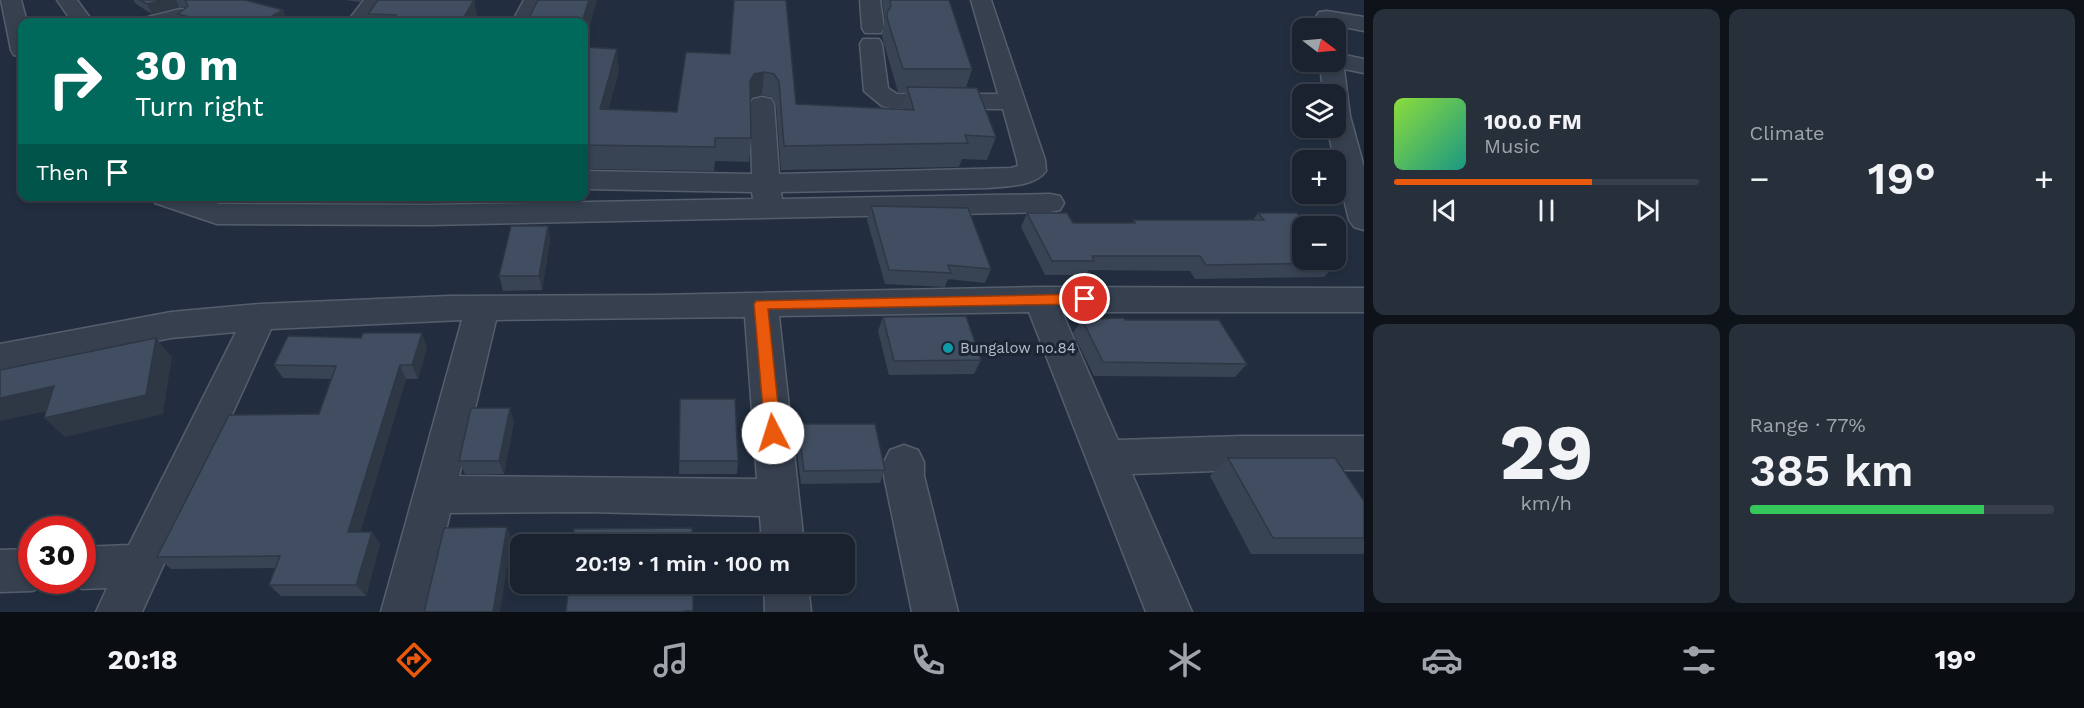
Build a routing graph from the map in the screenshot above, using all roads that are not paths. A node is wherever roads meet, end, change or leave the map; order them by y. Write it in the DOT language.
graph roads {
  1 [pos="11,0"];
  2 [pos="67,0"];
  3 [pos="375,0"];
  4 [pos="534,0"];
  5 [pos="870,0"];
  6 [pos="981,0"];
  7 [pos="180,15"];
  8 [pos="1327,15"];
  9 [pos="79,18"];
  10 [pos="170,18"];
  11 [pos="360,18"];
  12 [pos="524,18"];
  13 [pos="1364,24"];
  14 [pos="18,32"];
  15 [pos="1346,63"];
  16 [pos="1364,66"];
  17 [pos="1011,102"];
  18 [pos="762,104"];
  19 [pos="1346,110"];
  20 [pos="1364,122"];
  21 [pos="1345,138"];
  22 [pos="588,180"];
  23 [pos="1359,187"];
  24 [pos="767,196"];
  25 [pos="179,201"];
  26 [pos="1050,203"];
  27 [pos="434,206"];
  28 [pos="1364,220"];
  29 [pos="1040,299"];
  30 [pos="1364,300"];
  31 [pos="761,304"];
  32 [pos="482,308"];
  33 [pos="260,317"];
  34 [pos="0,358"];
  35 [pos="1364,453"];
  36 [pos="1105,458"];
  37 [pos="904,462"];
  38 [pos="434,495"];
  39 [pos="778,498"];
  40 [pos="782,534"];
  41 [pos="142,566"];
  42 [pos="96,568"];
  43 [pos="18,570"];
  44 [pos="0,571"];
  45 [pos="787,594"];
  46 [pos="120,612"];
  47 [pos="404,612"];
  48 [pos="788,612"];
  49 [pos="935,612"];
  50 [pos="1169,612"];
  1 -- 14 [label="street"];
  2 -- 9 [label="street"];
  3 -- 11 [label="street"];
  4 -- 12 [label="street"];
  5 -- 17 [label="street"];
  6 -- 17 [label="street"];
  7 -- 10 [label="street"];
  8 -- 13 [label="street"];
  15 -- 16 [label="street"];
  17 -- 24 [label="street"];
  18 -- 24 [label="street"];
  19 -- 20 [label="street"];
  21 -- 23 [label="street"];
  22 -- 24 [label="street"];
  23 -- 28 [label="street"];
  24 -- 26 [label="street"];
  24 -- 27 [label="street"];
  25 -- 27 [label="street"];
  29 -- 30 [label="street"];
  29 -- 31 [label="street"];
  29 -- 36 [label="street"];
  31 -- 32 [label="street"];
  31 -- 39 [label="street"];
  32 -- 33 [label="street"];
  32 -- 38 [label="street"];
  33 -- 34 [label="street"];
  33 -- 41 [label="street"];
  35 -- 36 [label="street"];
  36 -- 50 [label="street"];
  37 -- 49 [label="street"];
  38 -- 39 [label="street"];
  38 -- 47 [label="street"];
  39 -- 40 [label="street"];
  41 -- 42 [label="street"];
  41 -- 46 [label="street"];
  43 -- 44 [label="street"];
  45 -- 48 [label="street"];
}
